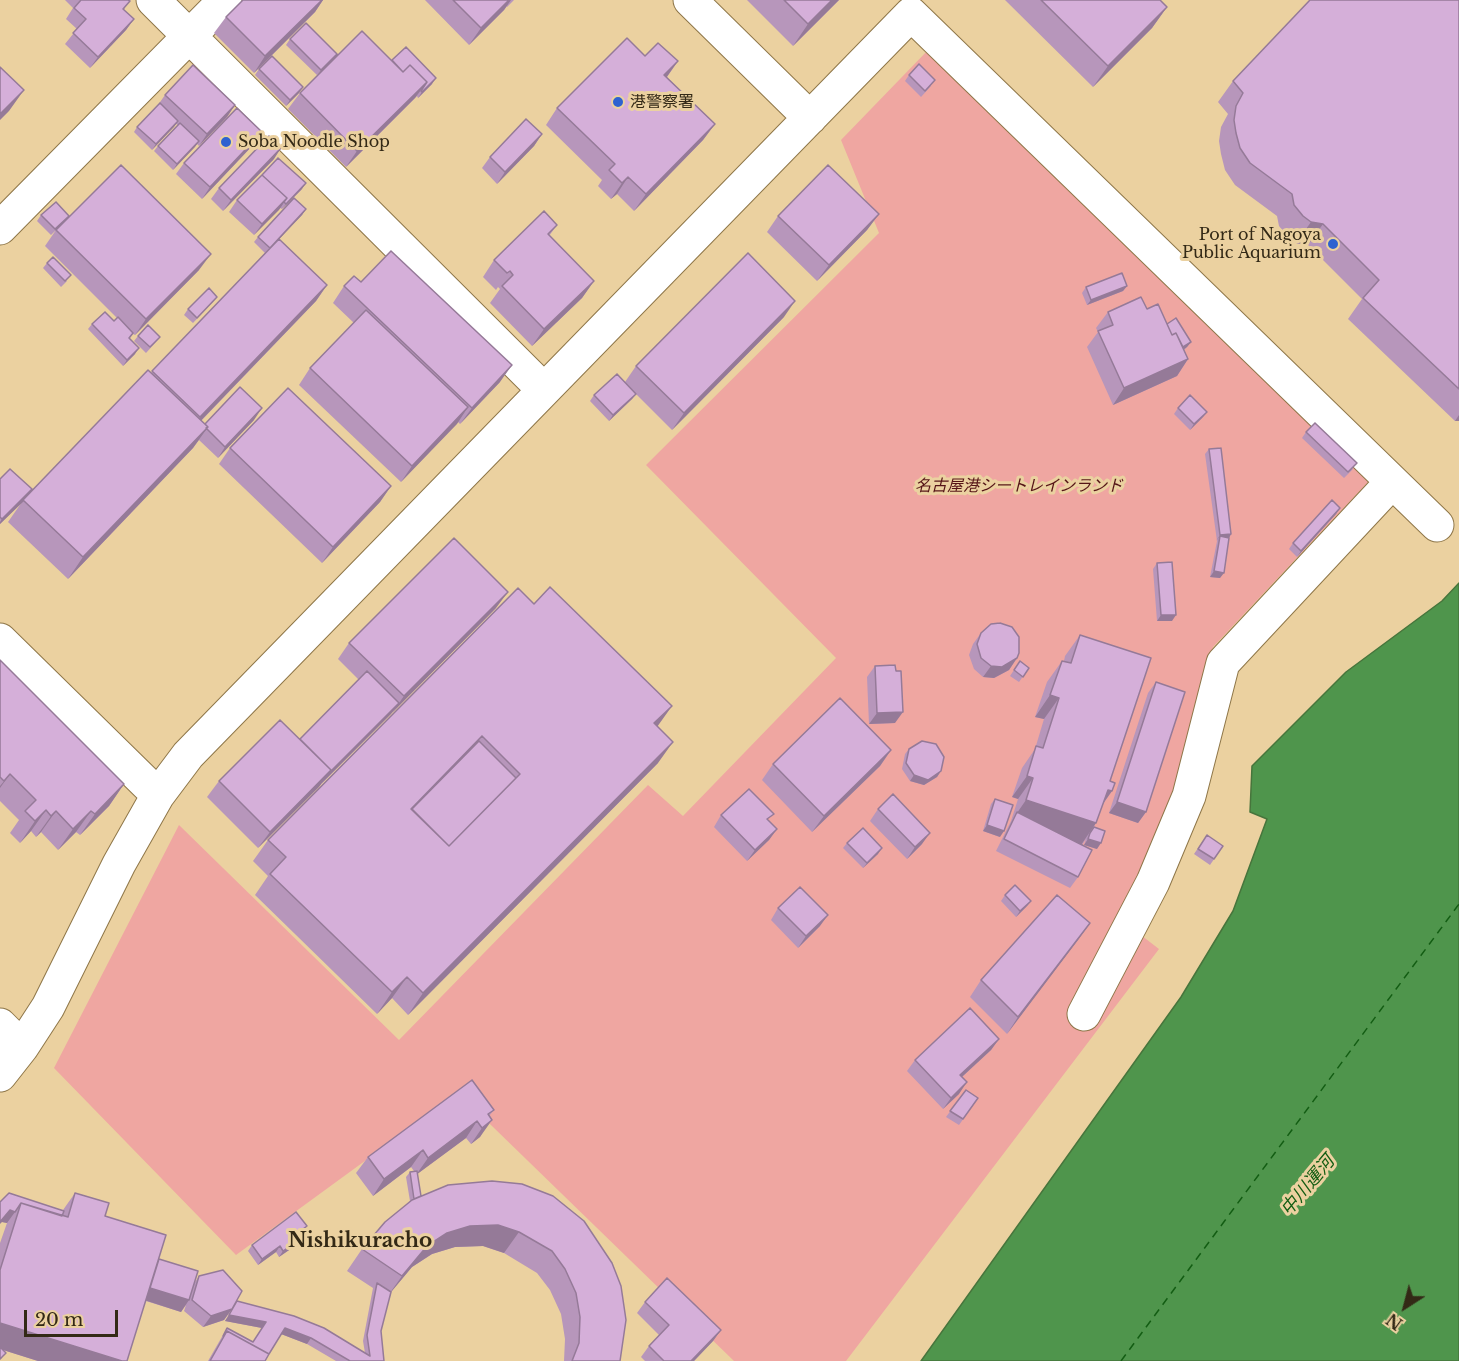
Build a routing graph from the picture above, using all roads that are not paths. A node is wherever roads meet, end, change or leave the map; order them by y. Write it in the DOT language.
graph roads {
  1 [pos="153,0"];
  2 [pos="225,0"];
  3 [pos="690,0"];
  4 [pos="189,36"];
  5 [pos="810,118"];
  6 [pos="0,228"];
  7 [pos="544,390"];
  8 [pos="1392,482"];
  9 [pos="1437,525"];
  10 [pos="0,640"];
  11 [pos="158,795"];
  12 [pos="1084,1014"];
  13 [pos="11,1036"];
  14 [pos="0,1075"];
  1 -- 4 [label="street"];
  2 -- 4 [label="street"];
  3 -- 5 [label="street"];
  4 -- 6 [label="street"];
  4 -- 7 [label="street"];
  5 -- 7 [label="street"];
  5 -- 8 [label="street"];
  7 -- 11 [label="street"];
  8 -- 9 [label="street"];
  8 -- 12 [label="street"];
  10 -- 11 [label="street"];
  11 -- 13 [label="street"];
  13 -- 14 [label="street"];
}
